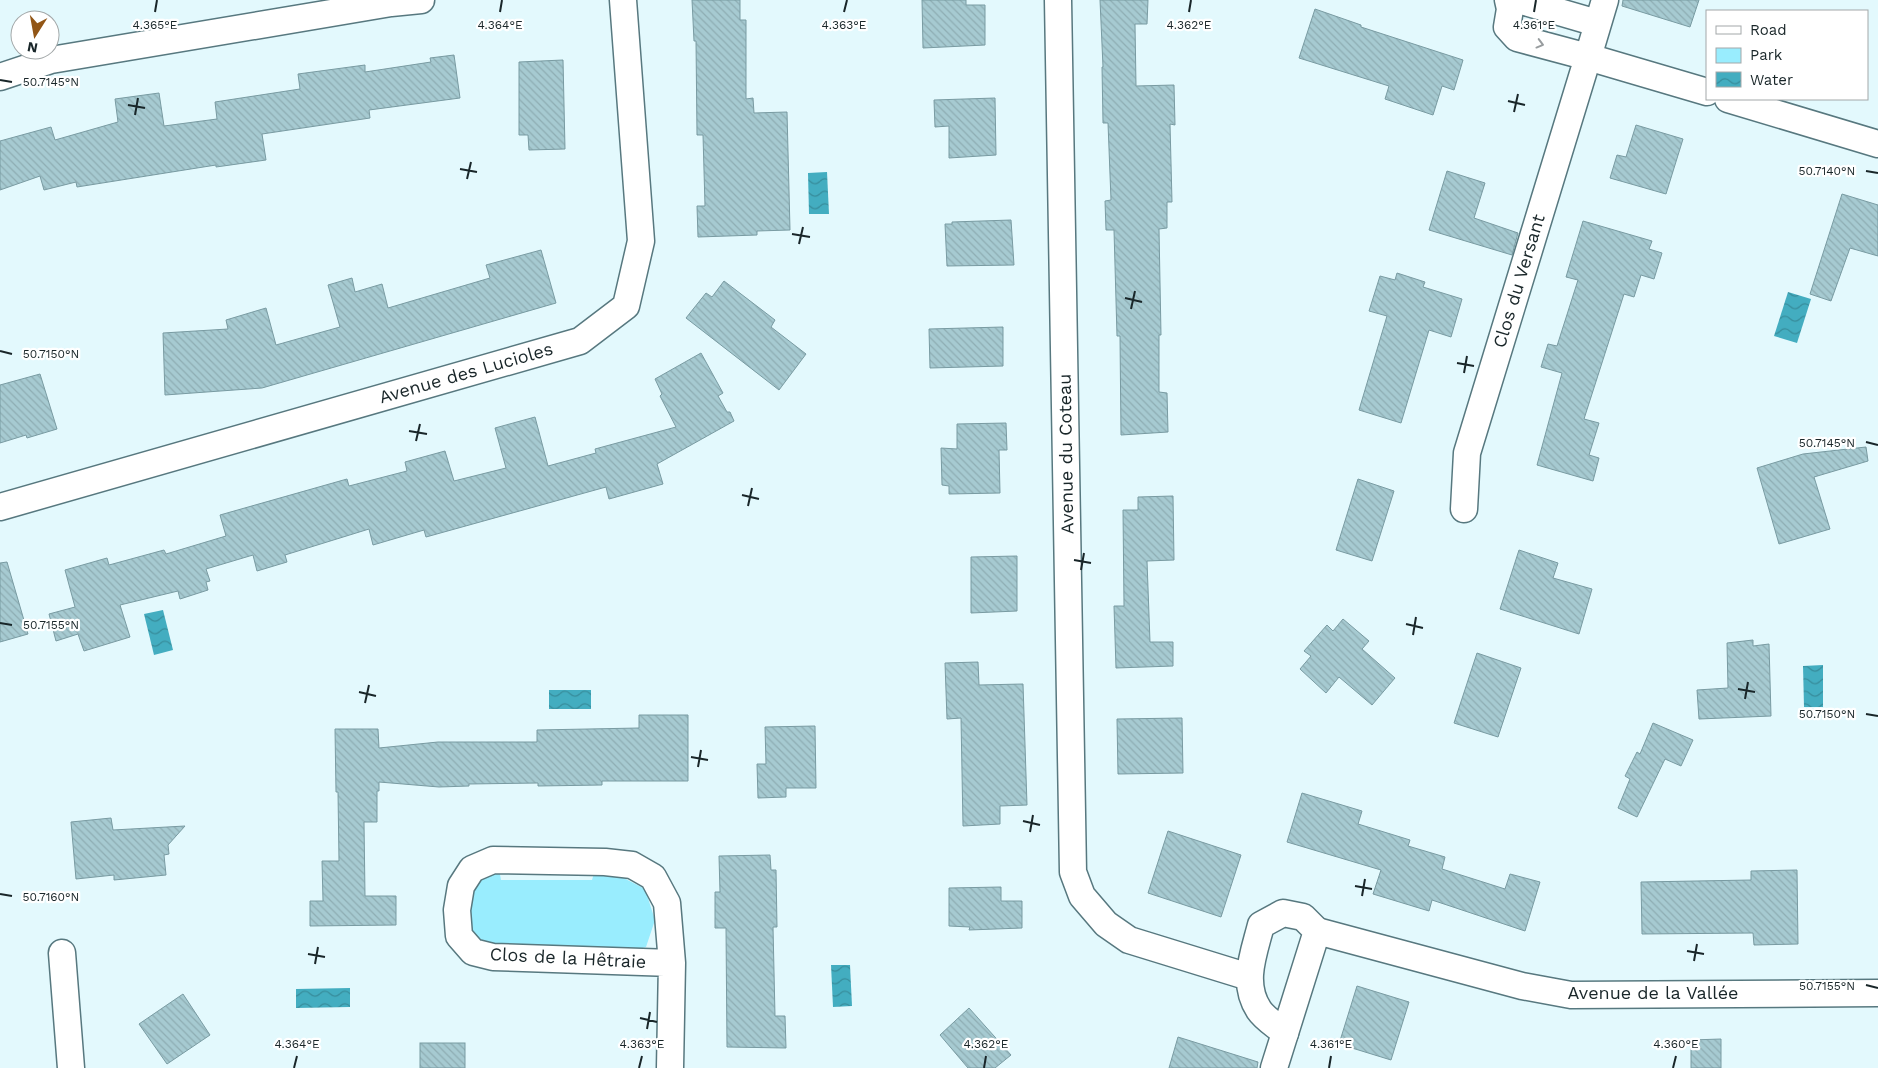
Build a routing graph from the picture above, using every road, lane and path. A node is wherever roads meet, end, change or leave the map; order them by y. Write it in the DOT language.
graph roads {
  1 [pos="421,0"];
  2 [pos="623,0"];
  3 [pos="1058,0"];
  4 [pos="1508,0"];
  5 [pos="1518,0"];
  6 [pos="1601,12"];
  7 [pos="1588,56"];
  8 [pos="0,77"];
  9 [pos="1706,92"];
  10 [pos="1731,100"];
  11 [pos="1878,144"];
  12 [pos="0,507"];
  13 [pos="1464,509"];
  14 [pos="1317,931"];
  15 [pos="62,953"];
  16 [pos="672,963"];
  17 [pos="1249,977"];
  18 [pos="1878,993"];
  19 [pos="1285,1033"];
  20 [pos="71,1068"];
  21 [pos="670,1068"];
  22 [pos="1274,1068"];
  1 -- 8 [label="street"];
  2 -- 12 [label="street, Avenue des Lucioles"];
  3 -- 17 [label="street, Avenue du Coteau"];
  4 -- 7 [label="street, one-way"];
  5 -- 6 [label="street"];
  6 -- 7 [label="street, Clos du Versant"];
  7 -- 9 [label="street"];
  7 -- 13 [label="street, Clos du Versant"];
  10 -- 11 [label="street"];
  14 -- 17 [label="street"];
  14 -- 18 [label="street, Avenue de la Vallée"];
  14 -- 19 [label="street"];
  15 -- 20 [label="street"];
  16 -- 16 [label="street, Clos de la Hêtraie"];
  16 -- 21 [label="street, Clos de la Hêtraie"];
  17 -- 19 [label="street"];
  19 -- 22 [label="street"];
}
